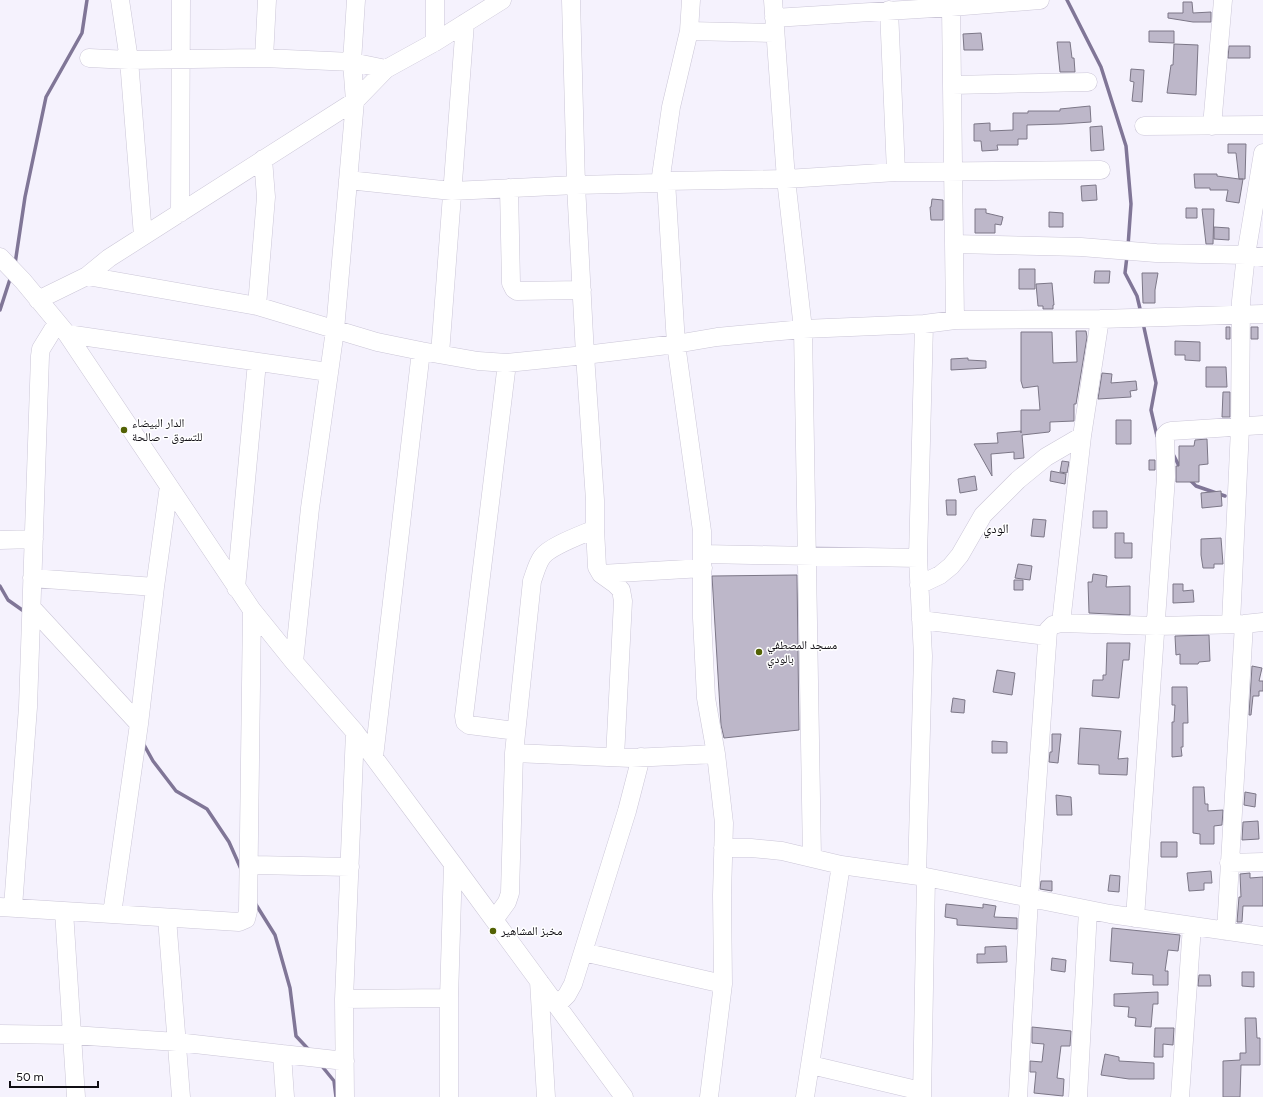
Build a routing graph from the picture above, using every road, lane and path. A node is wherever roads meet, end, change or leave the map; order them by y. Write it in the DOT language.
graph roads {
  1 [pos="120,0"];
  2 [pos="181,0"];
  3 [pos="267,0"];
  4 [pos="356,0"];
  5 [pos="435,0"];
  6 [pos="502,0"];
  7 [pos="571,0"];
  8 [pos="691,0"];
  9 [pos="773,0"];
  10 [pos="1040,0"];
  11 [pos="1223,0"];
  12 [pos="852,6"];
  13 [pos="951,7"];
  14 [pos="889,10"];
  15 [pos="465,24"];
  16 [pos="774,26"];
  17 [pos="689,31"];
  18 [pos="434,42"];
  19 [pos="89,58"];
  20 [pos="264,58"];
  21 [pos="181,59"];
  22 [pos="129,60"];
  23 [pos="352,62"];
  24 [pos="386,69"];
  25 [pos="1088,82"];
  26 [pos="952,85"];
  27 [pos="355,101"];
  28 [pos="1263,125"];
  29 [pos="1144,126"];
  30 [pos="1212,126"];
  31 [pos="1263,153"];
  32 [pos="263,159"];
  33 [pos="1101,170"];
  34 [pos="953,171"];
  35 [pos="896,172"];
  36 [pos="786,179"];
  37 [pos="348,180"];
  38 [pos="663,182"];
  39 [pos="576,185"];
  40 [pos="509,188"];
  41 [pos="452,191"];
  42 [pos="180,213"];
  43 [pos="143,236"];
  44 [pos="954,244"];
  45 [pos="1255,256"];
  46 [pos="2,259"];
  47 [pos="87,276"];
  48 [pos="582,290"];
  49 [pos="38,300"];
  50 [pos="257,306"];
  51 [pos="1263,314"];
  52 [pos="1241,315"];
  53 [pos="1100,319"];
  54 [pos="955,320"];
  55 [pos="924,324"];
  56 [pos="62,329"];
  57 [pos="803,329"];
  58 [pos="335,330"];
  59 [pos="676,344"];
  60 [pos="421,351"];
  61 [pos="440,354"];
  62 [pos="585,355"];
  63 [pos="257,362"];
  64 [pos="507,362"];
  65 [pos="328,372"];
  66 [pos="1263,425"];
  67 [pos="1240,428"];
  68 [pos="1082,436"];
  69 [pos="169,486"];
  70 [pos="595,529"];
  71 [pos="34,539"];
  72 [pos="0,540"];
  73 [pos="807,556"];
  74 [pos="918,558"];
  75 [pos="703,561"];
  76 [pos="601,574"];
  77 [pos="32,578"];
  78 [pos="919,584"];
  79 [pos="155,586"];
  80 [pos="236,588"];
  81 [pos="32,608"];
  82 [pos="252,610"];
  83 [pos="921,620"];
  84 [pos="1263,622"];
  85 [pos="1061,623"];
  86 [pos="1237,623"];
  87 [pos="1156,626"];
  88 [pos="1047,636"];
  89 [pos="294,662"];
  90 [pos="139,724"];
  91 [pos="516,731"];
  92 [pos="356,732"];
  93 [pos="514,753"];
  94 [pos="716,754"];
  95 [pos="374,757"];
  96 [pos="615,757"];
  97 [pos="641,757"];
  98 [pos="723,848"];
  99 [pos="812,858"];
  100 [pos="1263,862"];
  101 [pos="1229,863"];
  102 [pos="453,864"];
  103 [pos="249,865"];
  104 [pos="841,865"];
  105 [pos="350,867"];
  106 [pos="922,876"];
  107 [pos="1029,898"];
  108 [pos="7,907"];
  109 [pos="1088,910"];
  110 [pos="64,911"];
  111 [pos="112,914"];
  112 [pos="167,918"];
  113 [pos="1135,918"];
  114 [pos="494,920"];
  115 [pos="1192,926"];
  116 [pos="1226,931"];
  117 [pos="1263,936"];
  118 [pos="584,952"];
  119 [pos="540,981"];
  120 [pos="723,984"];
  121 [pos="449,998"];
  122 [pos="344,999"];
  123 [pos="557,1005"];
  124 [pos="0,1034"];
  125 [pos="73,1035"];
  126 [pos="177,1042"];
  127 [pos="282,1054"];
  128 [pos="345,1061"];
  129 [pos="810,1065"];
  130 [pos="887,1090"];
  131 [pos="922,1094"];
  132 [pos="76,1097"];
  133 [pos="181,1097"];
  134 [pos="285,1097"];
  135 [pos="345,1097"];
  136 [pos="449,1097"];
  137 [pos="546,1097"];
  138 [pos="624,1097"];
  139 [pos="709,1097"];
  140 [pos="805,1097"];
  141 [pos="1018,1097"];
  142 [pos="1078,1097"];
  143 [pos="1180,1097"];
  1 -- 22 [label="street"];
  2 -- 21 [label="street"];
  3 -- 20 [label="street"];
  4 -- 23 [label="street"];
  5 -- 18 [label="street"];
  6 -- 15 [label="street"];
  7 -- 39 [label="street"];
  8 -- 17 [label="street"];
  9 -- 16 [label="street"];
  10 -- 13 [label="street"];
  11 -- 30 [label="street"];
  12 -- 14 [label="street"];
  12 -- 16 [label="street"];
  13 -- 14 [label="street"];
  13 -- 26 [label="street"];
  14 -- 35 [label="street"];
  15 -- 18 [label="street"];
  15 -- 41 [label="street"];
  16 -- 17 [label="street"];
  16 -- 36 [label="street"];
  17 -- 38 [label="street"];
  18 -- 24 [label="street"];
  19 -- 22 [label="street"];
  20 -- 21 [label="street"];
  20 -- 23 [label="street"];
  21 -- 22 [label="street"];
  21 -- 42 [label="street"];
  22 -- 43 [label="street"];
  23 -- 24 [label="street"];
  23 -- 27 [label="street"];
  24 -- 27 [label="street"];
  25 -- 26 [label="street"];
  26 -- 34 [label="street"];
  27 -- 32 [label="street"];
  27 -- 37 [label="street"];
  28 -- 30 [label="street"];
  29 -- 30 [label="street"];
  31 -- 45 [label="street"];
  32 -- 42 [label="street"];
  32 -- 50 [label="street"];
  33 -- 34 [label="street"];
  34 -- 35 [label="street"];
  34 -- 44 [label="street"];
  35 -- 36 [label="street"];
  36 -- 38 [label="street"];
  36 -- 57 [label="street"];
  37 -- 41 [label="street"];
  37 -- 58 [label="street"];
  38 -- 39 [label="street"];
  38 -- 59 [label="street"];
  39 -- 40 [label="street"];
  39 -- 48 [label="street"];
  40 -- 41 [label="street"];
  40 -- 48 [label="street"];
  41 -- 61 [label="street"];
  42 -- 43 [label="street"];
  43 -- 47 [label="street"];
  44 -- 45 [label="street"];
  44 -- 54 [label="street"];
  45 -- 52 [label="street"];
  46 -- 49 [label="street"];
  47 -- 49 [label="street"];
  47 -- 50 [label="street"];
  48 -- 62 [label="street"];
  49 -- 56 [label="street"];
  50 -- 58 [label="street"];
  51 -- 52 [label="street"];
  52 -- 53 [label="street"];
  52 -- 67 [label="street"];
  53 -- 54 [label="street"];
  53 -- 68 [label="street"];
  54 -- 55 [label="street"];
  55 -- 57 [label="street"];
  55 -- 74 [label="street"];
  56 -- 63 [label="street"];
  56 -- 69 [label="street"];
  56 -- 71 [label="street"];
  57 -- 59 [label="street"];
  57 -- 73 [label="street"];
  58 -- 60 [label="street"];
  58 -- 65 [label="street"];
  59 -- 62 [label="street"];
  59 -- 75 [label="street"];
  60 -- 61 [label="street"];
  60 -- 95 [label="street"];
  61 -- 64 [label="street"];
  62 -- 64 [label="street"];
  62 -- 70 [label="street"];
  63 -- 65 [label="street"];
  63 -- 80 [label="street"];
  64 -- 91 [label="street"];
  65 -- 89 [label="street"];
  66 -- 67 [label="street"];
  67 -- 86 [label="street"];
  67 -- 87 [label="street"];
  68 -- 78 [label="street"];
  68 -- 85 [label="street"];
  69 -- 79 [label="street"];
  69 -- 80 [label="street"];
  70 -- 76 [label="street"];
  70 -- 91 [label="street"];
  71 -- 72 [label="street"];
  71 -- 77 [label="street"];
  73 -- 74 [label="street"];
  73 -- 75 [label="street"];
  73 -- 99 [label="street"];
  74 -- 78 [label="street"];
  75 -- 76 [label="street"];
  75 -- 94 [label="street"];
  76 -- 96 [label="street"];
  77 -- 79 [label="street"];
  77 -- 81 [label="street"];
  78 -- 83 [label="street"];
  79 -- 90 [label="street"];
  80 -- 82 [label="street"];
  81 -- 90 [label="street"];
  81 -- 108 [label="street"];
  82 -- 89 [label="street"];
  82 -- 103 [label="street"];
  83 -- 88 [label="street"];
  83 -- 106 [label="street"];
  84 -- 86 [label="street"];
  85 -- 87 [label="street"];
  85 -- 88 [label="street"];
  86 -- 87 [label="street"];
  86 -- 101 [label="street"];
  87 -- 113 [label="street"];
  88 -- 107 [label="street"];
  89 -- 92 [label="street"];
  90 -- 111 [label="street"];
  91 -- 93 [label="street"];
  92 -- 95 [label="street"];
  92 -- 105 [label="street"];
  93 -- 96 [label="street"];
  93 -- 114 [label="street"];
  94 -- 97 [label="street"];
  94 -- 98 [label="street"];
  95 -- 102 [label="street"];
  96 -- 97 [label="street"];
  97 -- 118 [label="street"];
  98 -- 99 [label="street"];
  98 -- 120 [label="street"];
  99 -- 104 [label="street"];
  100 -- 101 [label="street"];
  101 -- 116 [label="street"];
  102 -- 114 [label="street"];
  102 -- 121 [label="street"];
  103 -- 105 [label="street"];
  103 -- 112 [label="street"];
  104 -- 106 [label="street"];
  104 -- 129 [label="street"];
  105 -- 122 [label="street"];
  106 -- 107 [label="street"];
  106 -- 131 [label="street"];
  107 -- 109 [label="street"];
  107 -- 141 [label="street"];
  108 -- 110 [label="street"];
  109 -- 113 [label="street"];
  109 -- 142 [label="street"];
  110 -- 111 [label="street"];
  110 -- 125 [label="street"];
  111 -- 112 [label="street"];
  112 -- 126 [label="street"];
  113 -- 115 [label="street"];
  114 -- 119 [label="street"];
  115 -- 116 [label="street"];
  115 -- 143 [label="street"];
  116 -- 117 [label="street"];
  118 -- 120 [label="street"];
  118 -- 123 [label="street"];
  119 -- 123 [label="street"];
  119 -- 137 [label="street"];
  120 -- 139 [label="street"];
  121 -- 122 [label="street"];
  121 -- 136 [label="street"];
  122 -- 128 [label="street"];
  123 -- 138 [label="street"];
  124 -- 125 [label="street"];
  125 -- 126 [label="street"];
  125 -- 132 [label="street"];
  126 -- 127 [label="street"];
  126 -- 133 [label="street"];
  127 -- 128 [label="street"];
  127 -- 134 [label="street"];
  128 -- 135 [label="street"];
  129 -- 130 [label="street"];
  129 -- 140 [label="street"];
  130 -- 131 [label="street"];
}
